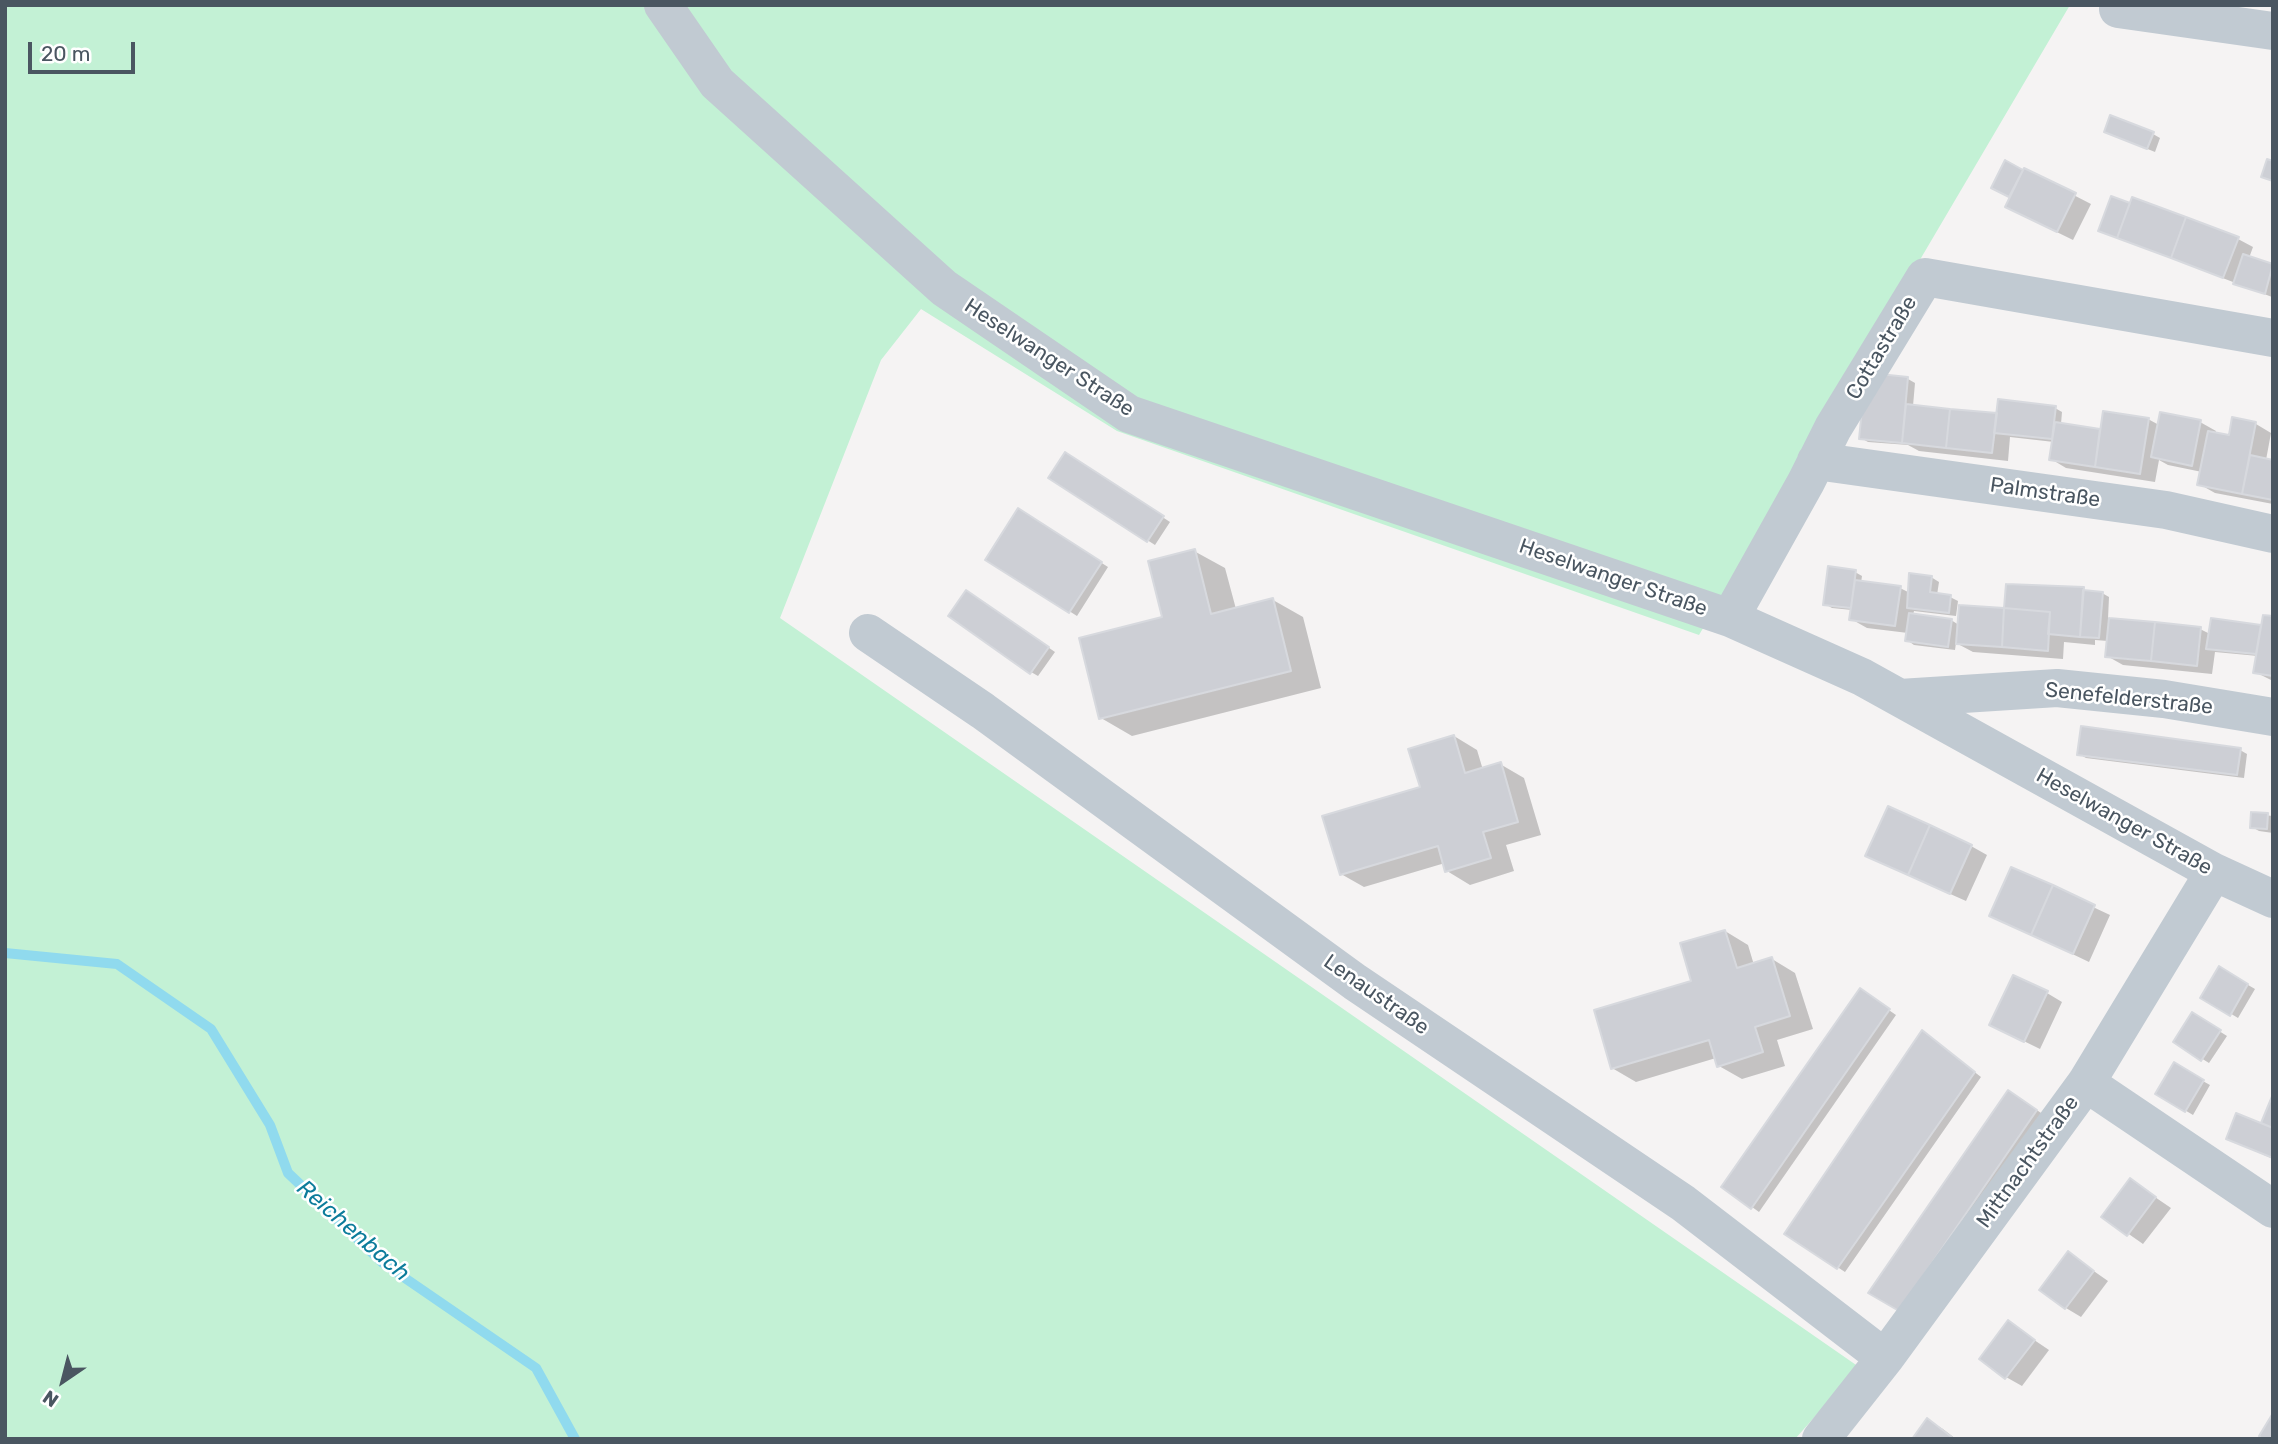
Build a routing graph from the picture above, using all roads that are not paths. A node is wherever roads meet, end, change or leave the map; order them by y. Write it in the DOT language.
graph roads {
  1 [pos="663,5"];
  2 [pos="2118,9"];
  3 [pos="2273,31"];
  4 [pos="2273,338"];
  5 [pos="1816,461"];
  6 [pos="2273,534"];
  7 [pos="1730,618"];
  8 [pos="868,633"];
  9 [pos="1900,698"];
  10 [pos="2273,717"];
  11 [pos="2214,872"];
  12 [pos="2273,899"];
  13 [pos="2085,1083"];
  14 [pos="2273,1209"];
  15 [pos="1885,1358"];
  16 [pos="1821,1439"];
  1 -- 7 [label="street, Heselwanger Straße"];
  2 -- 3 [label="street"];
  4 -- 5 [label="street, Cottastraße"];
  5 -- 6 [label="street, Palmstraße"];
  5 -- 7 [label="street, Cottastraße"];
  7 -- 9 [label="street, Heselwanger Straße"];
  8 -- 15 [label="street, Lenaustraße"];
  9 -- 10 [label="street, Senefelderstraße"];
  9 -- 11 [label="street, Heselwanger Straße"];
  11 -- 12 [label="street, Heselwanger Straße"];
  11 -- 13 [label="street, Mittnachtstraße"];
  13 -- 14 [label="street"];
  13 -- 15 [label="street, Mittnachtstraße"];
  15 -- 16 [label="street, Mittnachtstraße"];
}
